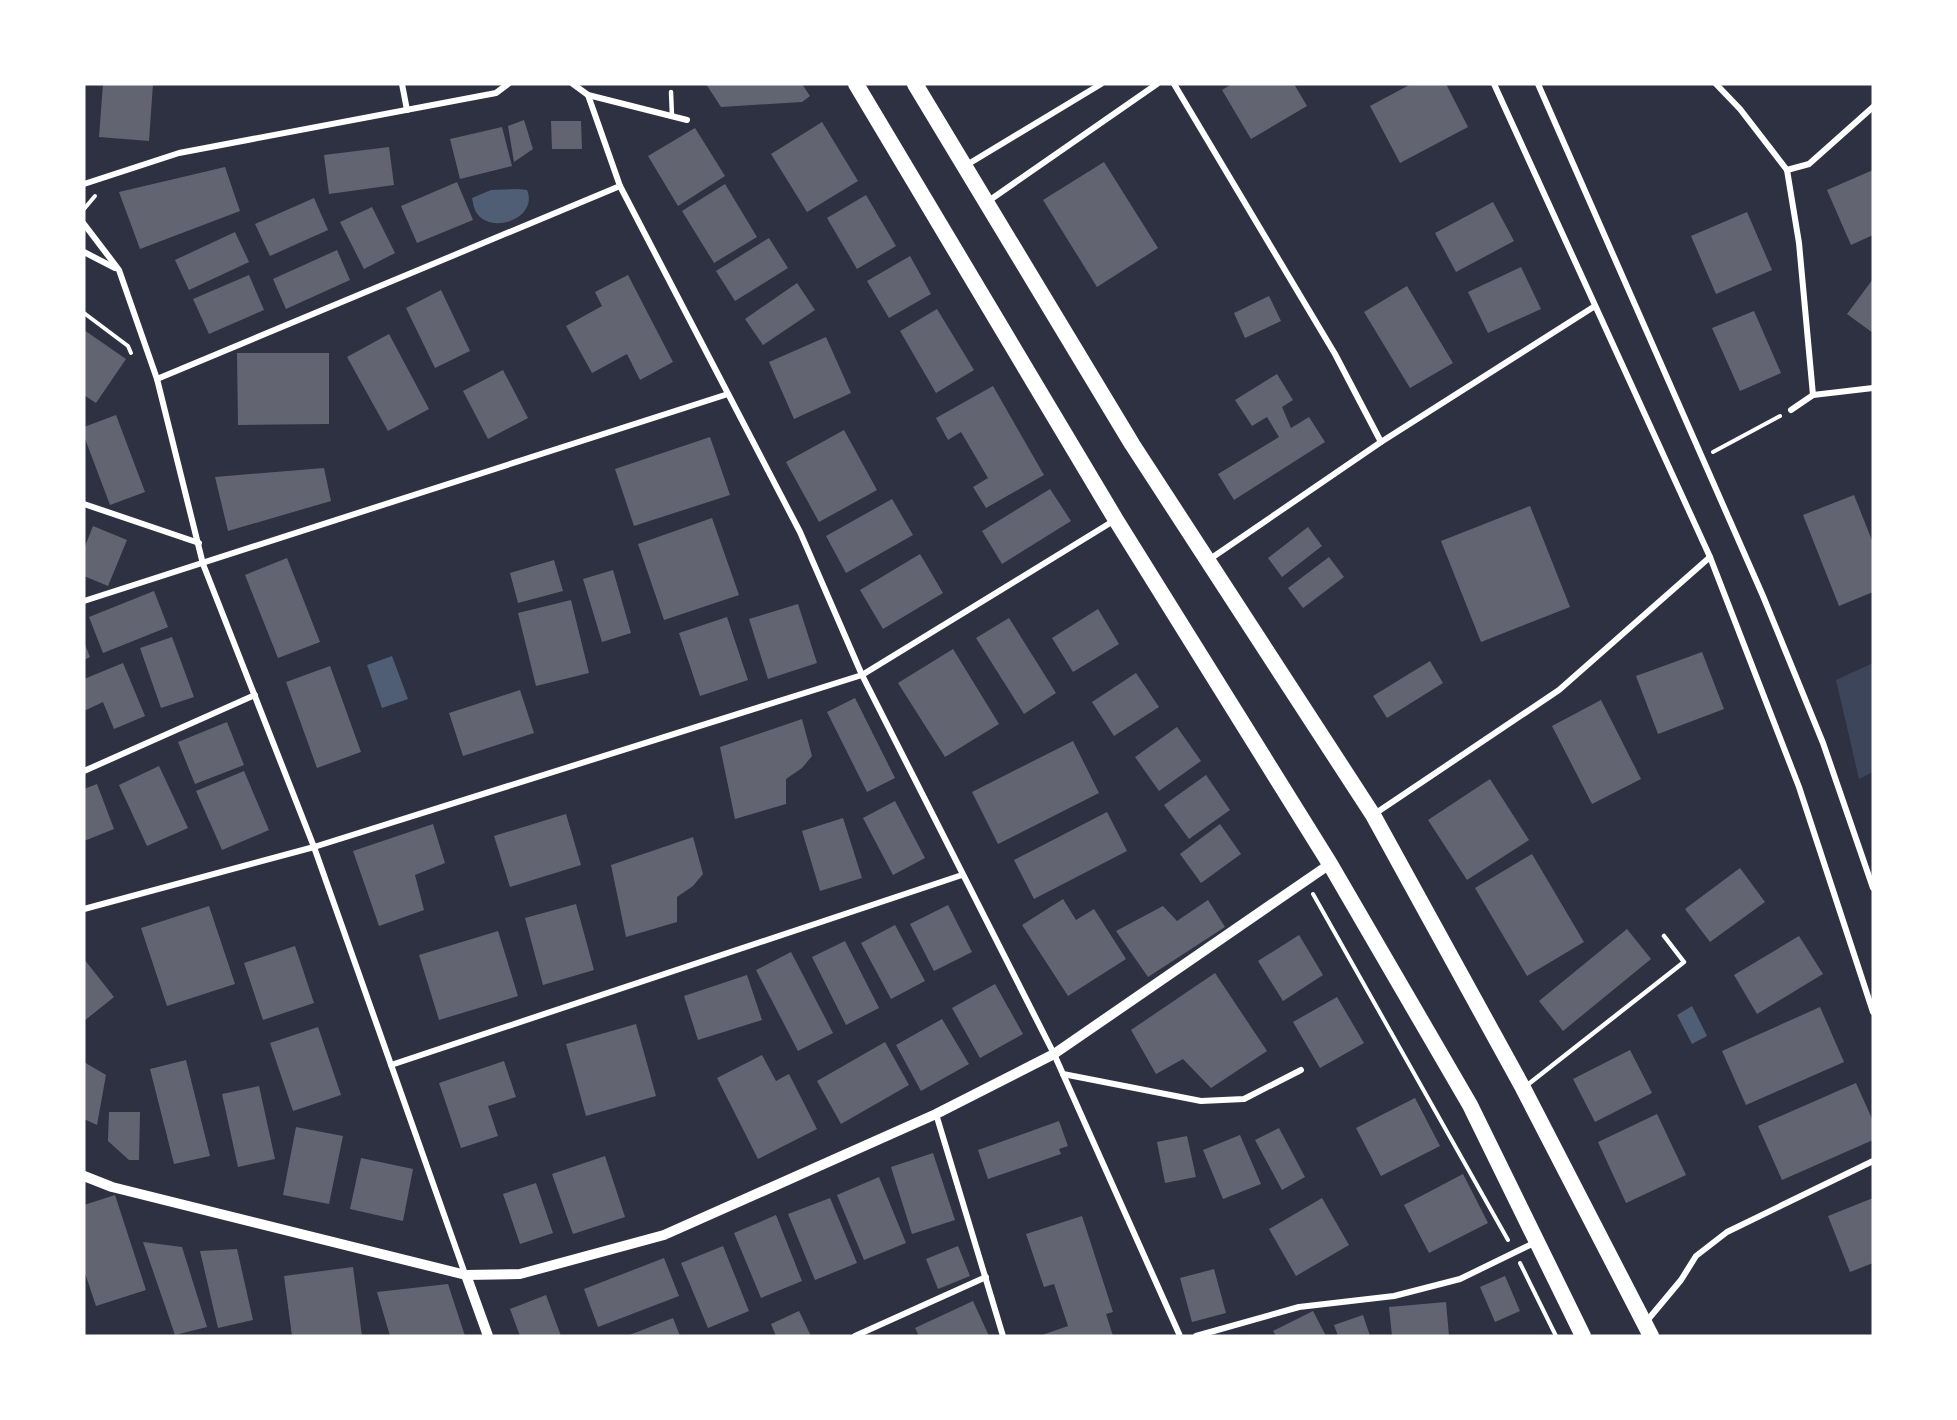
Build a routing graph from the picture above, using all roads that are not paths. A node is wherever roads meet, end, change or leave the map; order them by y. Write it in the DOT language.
graph roads {
  1 [pos="402,84"];
  2 [pos="508,84"];
  3 [pos="573,84"];
  4 [pos="856,84"];
  5 [pos="915,84"];
  6 [pos="1101,84"];
  7 [pos="1157,84"];
  8 [pos="1174,84"];
  9 [pos="1494,84"];
  10 [pos="1538,84"];
  11 [pos="1716,84"];
  12 [pos="671,92"];
  13 [pos="588,95"];
  14 [pos="1873,107"];
  15 [pos="407,110"];
  16 [pos="672,117"];
  17 [pos="687,120"];
  18 [pos="964,166"];
  19 [pos="1787,170"];
  20 [pos="84,184"];
  21 [pos="620,186"];
  22 [pos="986,202"];
  23 [pos="84,224"];
  24 [pos="84,252"];
  25 [pos="119,270"];
  26 [pos="1595,306"];
  27 [pos="158,379"];
  28 [pos="1873,388"];
  29 [pos="728,394"];
  30 [pos="1813,395"];
  31 [pos="1791,410"];
  32 [pos="1381,442"];
  33 [pos="84,504"];
  34 [pos="1116,520"];
  35 [pos="199,543"];
  36 [pos="1710,557"];
  37 [pos="1207,561"];
  38 [pos="203,564"];
  39 [pos="84,601"];
  40 [pos="862,675"];
  41 [pos="255,695"];
  42 [pos="84,771"];
  43 [pos="1373,815"];
  44 [pos="314,847"];
  45 [pos="1330,864"];
  46 [pos="962,875"];
  47 [pos="1873,888"];
  48 [pos="84,909"];
  49 [pos="1664,936"];
  50 [pos="1873,1012"];
  51 [pos="1054,1054"];
  52 [pos="391,1065"];
  53 [pos="1302,1070"];
  54 [pos="1063,1074"];
  55 [pos="1523,1088"];
  56 [pos="936,1114"];
  57 [pos="1873,1161"];
  58 [pos="84,1176"];
  59 [pos="1538,1241"];
  60 [pos="466,1275"];
  61 [pos="986,1277"];
  62 [pos="1648,1329"];
  63 [pos="488,1336"];
  64 [pos="855,1336"];
  65 [pos="1003,1336"];
  66 [pos="1180,1336"];
  67 [pos="1196,1336"];
  68 [pos="1583,1336"];
  1 -- 15 [label="street"];
  2 -- 15 [label="street"];
  3 -- 13 [label="street"];
  4 -- 34 [label="highway"];
  5 -- 18 [label="highway"];
  6 -- 18 [label="street"];
  7 -- 22 [label="street"];
  8 -- 32 [label="street"];
  9 -- 26 [label="street"];
  10 -- 47 [label="street"];
  11 -- 19 [label="street"];
  12 -- 16 [label="lane"];
  13 -- 16 [label="street"];
  13 -- 21 [label="street"];
  14 -- 19 [label="street"];
  15 -- 20 [label="street"];
  16 -- 17 [label="street"];
  18 -- 22 [label="highway"];
  19 -- 30 [label="street"];
  21 -- 27 [label="street"];
  21 -- 29 [label="street"];
  22 -- 37 [label="highway"];
  23 -- 25 [label="street"];
  24 -- 25 [label="street"];
  25 -- 27 [label="street"];
  26 -- 32 [label="street"];
  26 -- 36 [label="street"];
  27 -- 35 [label="street"];
  28 -- 30 [label="street"];
  29 -- 38 [label="street"];
  29 -- 40 [label="street"];
  30 -- 31 [label="street"];
  32 -- 37 [label="street"];
  33 -- 35 [label="street"];
  34 -- 40 [label="street"];
  34 -- 45 [label="highway"];
  35 -- 38 [label="street"];
  36 -- 43 [label="street"];
  36 -- 50 [label="street"];
  37 -- 43 [label="highway"];
  38 -- 39 [label="street"];
  38 -- 41 [label="street"];
  40 -- 44 [label="street"];
  40 -- 46 [label="street"];
  41 -- 42 [label="street"];
  41 -- 44 [label="street"];
  43 -- 55 [label="highway"];
  44 -- 48 [label="street"];
  44 -- 52 [label="street"];
  45 -- 51 [label="street"];
  45 -- 59 [label="highway"];
  46 -- 51 [label="street"];
  46 -- 52 [label="street"];
  49 -- 55 [label="lane"];
  51 -- 54 [label="street"];
  51 -- 56 [label="street"];
  52 -- 60 [label="street"];
  53 -- 54 [label="street"];
  54 -- 66 [label="street"];
  55 -- 62 [label="highway"];
  56 -- 60 [label="street"];
  56 -- 61 [label="street"];
  57 -- 62 [label="street"];
  58 -- 60 [label="street"];
  59 -- 67 [label="street"];
  59 -- 68 [label="highway"];
  60 -- 63 [label="street"];
  61 -- 64 [label="street"];
  61 -- 65 [label="street"];
}
